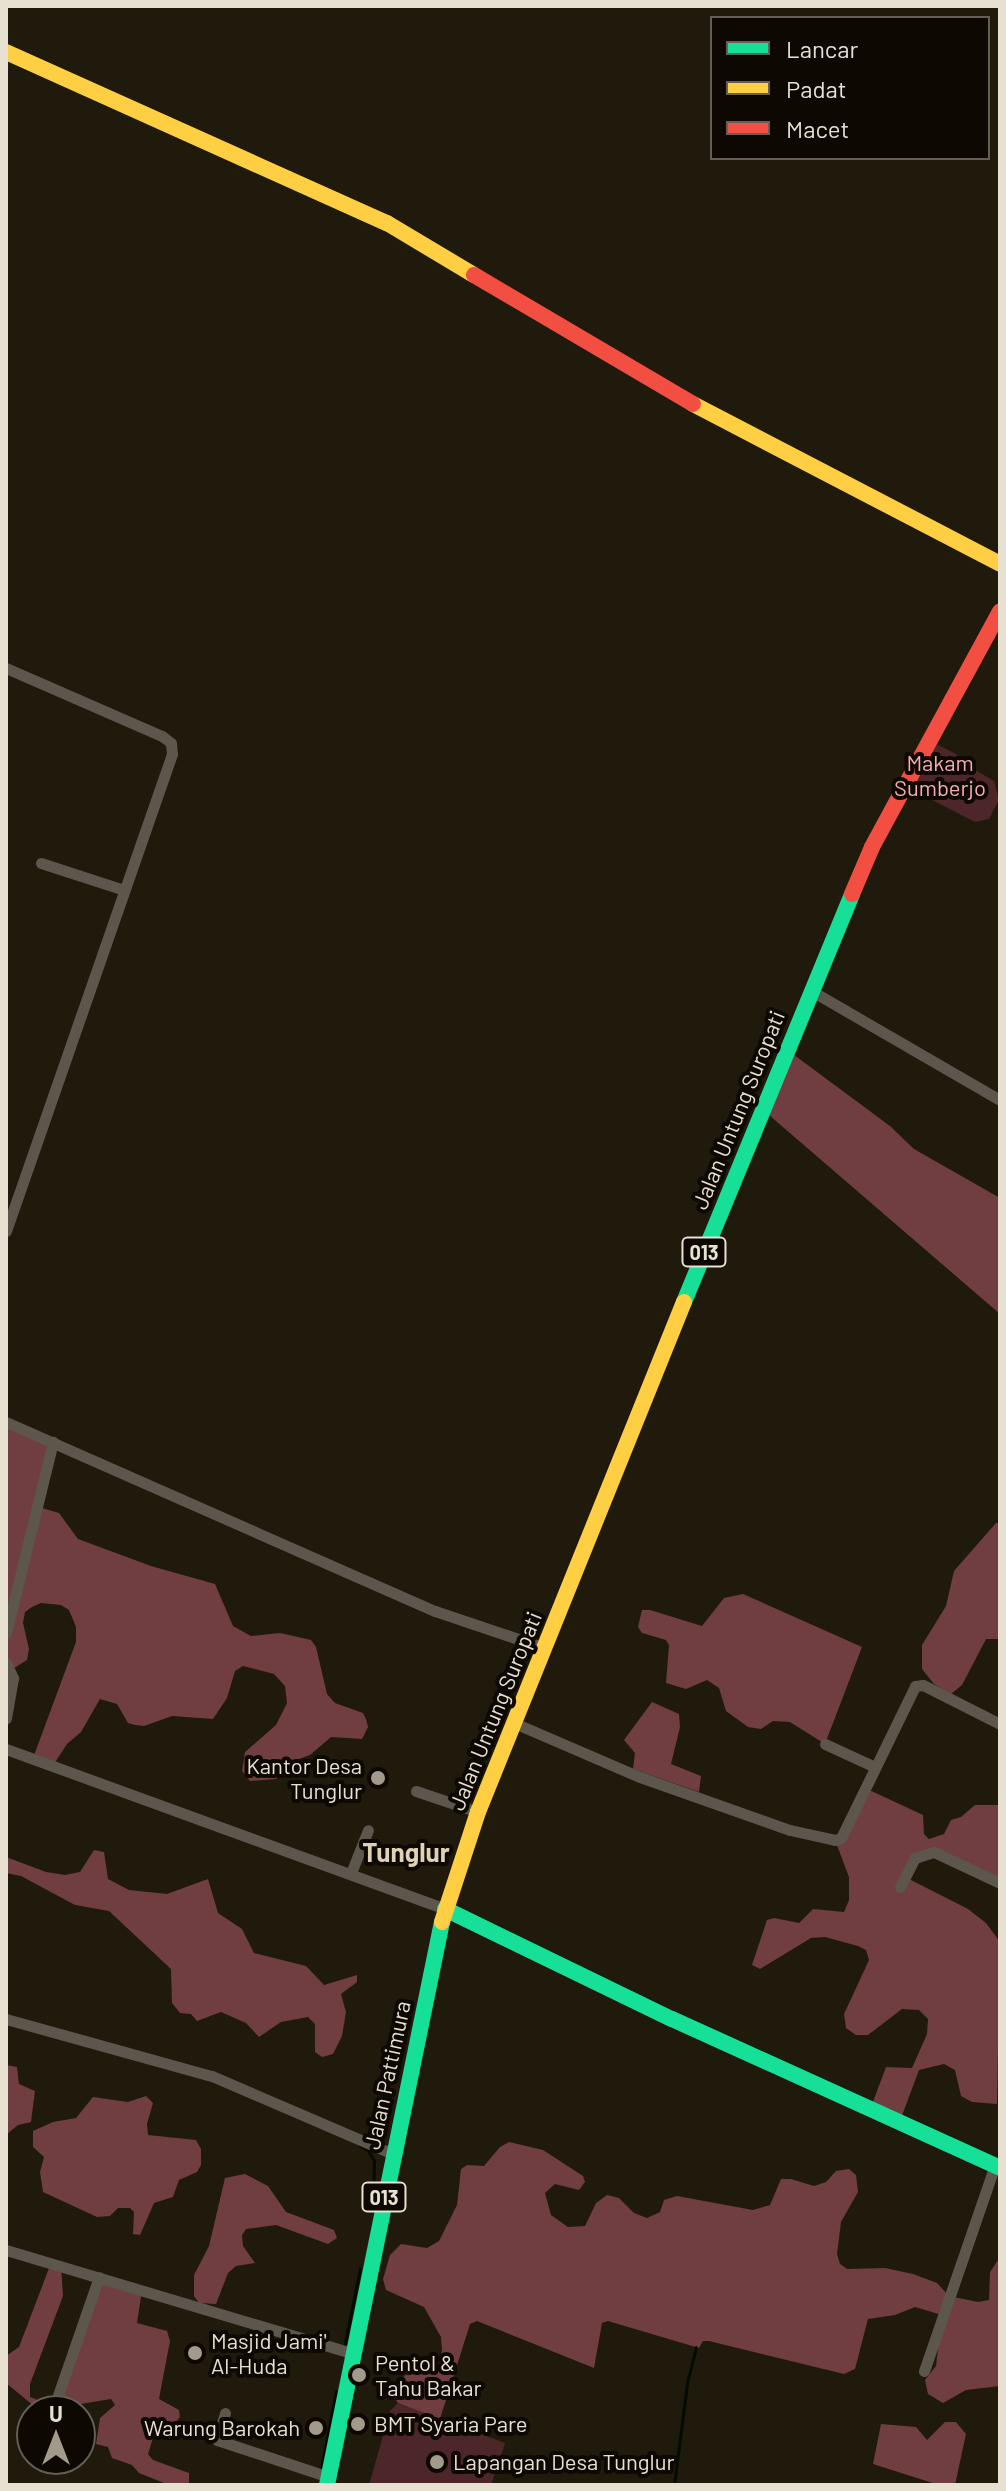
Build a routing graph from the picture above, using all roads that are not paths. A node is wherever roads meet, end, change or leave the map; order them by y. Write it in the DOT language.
graph roads {
  1 [pos="6,52"];
  2 [pos="1000,564"];
  3 [pos="1000,611"];
  4 [pos="6,668"];
  5 [pos="41,863"];
  6 [pos="124,890"];
  7 [pos="810,990"];
  8 [pos="1000,1100"];
  9 [pos="6,1231"];
  10 [pos="6,1422"];
  11 [pos="53,1442"];
  12 [pos="6,1633"];
  13 [pos="545,1648"];
  14 [pos="6,1663"];
  15 [pos="6,1718"];
  16 [pos="512,1722"];
  17 [pos="1000,1724"];
  18 [pos="825,1744"];
  19 [pos="6,1749"];
  20 [pos="875,1767"];
  21 [pos="416,1791"];
  22 [pos="478,1812"];
  23 [pos="368,1830"];
  24 [pos="351,1873"];
  25 [pos="1000,1883"];
  26 [pos="900,1887"];
  27 [pos="445,1909"];
  28 [pos="6,2019"];
  29 [pos="393,2154"];
  30 [pos="998,2166"];
  31 [pos="6,2250"];
  32 [pos="99,2277"];
  33 [pos="346,2352"];
  34 [pos="924,2371"];
  35 [pos="58,2395"];
  36 [pos="225,2413"];
  37 [pos="327,2479"];
  1 -- 2 [label="main road"];
  3 -- 7 [label="main road, Jalan Untung Suropati / 013"];
  4 -- 6 [label="street"];
  5 -- 6 [label="street"];
  6 -- 9 [label="street"];
  7 -- 8 [label="street"];
  7 -- 13 [label="main road, Jalan Untung Suropati / 013"];
  10 -- 11 [label="street"];
  11 -- 12 [label="street"];
  11 -- 13 [label="street"];
  13 -- 16 [label="main road, Jalan Untung Suropati / 013"];
  14 -- 15 [label="street"];
  16 -- 20 [label="street"];
  16 -- 22 [label="main road, Jalan Untung Suropati / 013"];
  17 -- 20 [label="street"];
  18 -- 20 [label="street"];
  19 -- 24 [label="street"];
  21 -- 22 [label="street"];
  22 -- 27 [label="main road, Jalan Untung Suropati / 013"];
  23 -- 24 [label="street"];
  24 -- 27 [label="street"];
  25 -- 26 [label="street"];
  27 -- 29 [label="main road, Jalan Pattimura / 013"];
  27 -- 30 [label="main road"];
  28 -- 29 [label="street"];
  29 -- 33 [label="main road, Jalan Pattimura / 013"];
  30 -- 34 [label="street"];
  31 -- 32 [label="street"];
  32 -- 33 [label="street"];
  32 -- 35 [label="street"];
  33 -- 37 [label="main road, Jalan Pattimura / 013"];
  36 -- 37 [label="street"];
}
